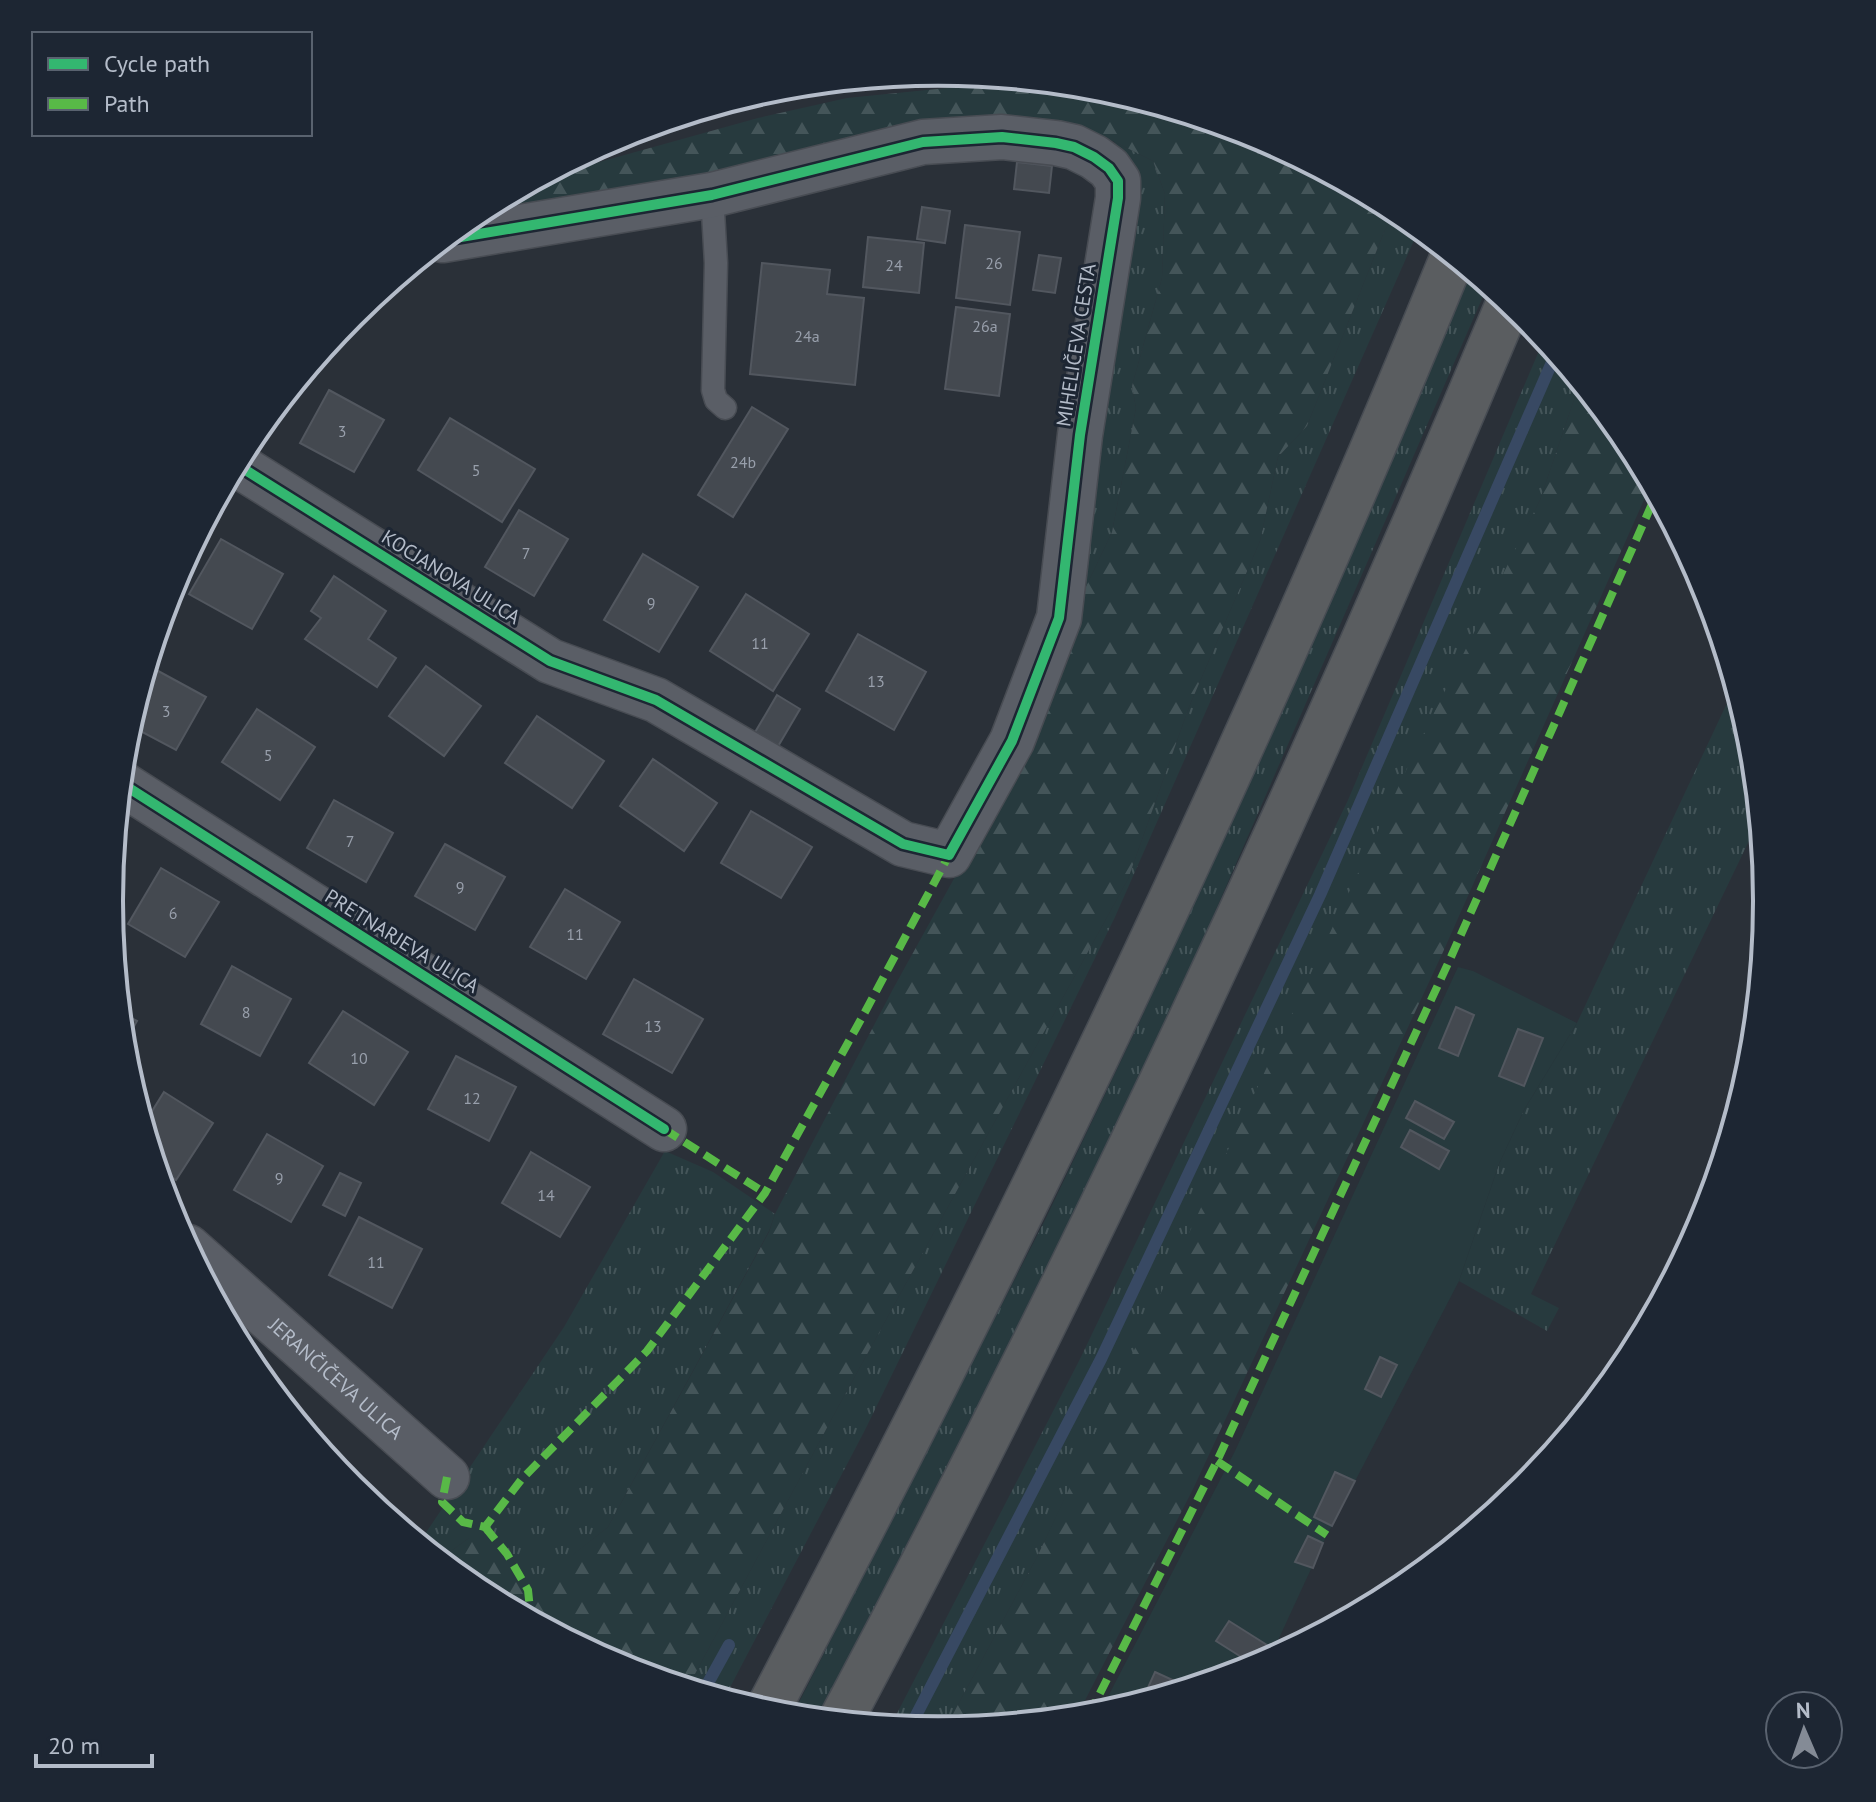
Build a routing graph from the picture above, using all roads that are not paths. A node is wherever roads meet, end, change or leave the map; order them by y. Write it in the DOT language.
graph roads {
  1 [pos="712,195"];
  2 [pos="467,236"];
  3 [pos="1449,266"];
  4 [pos="1504,315"];
  5 [pos="725,408"];
  6 [pos="246,470"];
  7 [pos="656,700"];
  8 [pos="131,789"];
  9 [pos="664,1129"];
  10 [pos="210,1266"];
  11 [pos="447,1477"];
  12 [pos="773,1699"];
  13 [pos="846,1710"];
  1 -- 2 [label="street, MIHELIČEVA CESTA"];
  1 -- 5 [label="lane"];
  1 -- 7 [label="street, MIHELIČEVA CESTA"];
  3 -- 12 [label="highway"];
  4 -- 13 [label="highway"];
  6 -- 7 [label="street, KOCJANOVA ULICA"];
  8 -- 9 [label="street, PRETNARJEVA ULICA"];
  10 -- 11 [label="street, JERANČIČEVA ULICA"];
}
